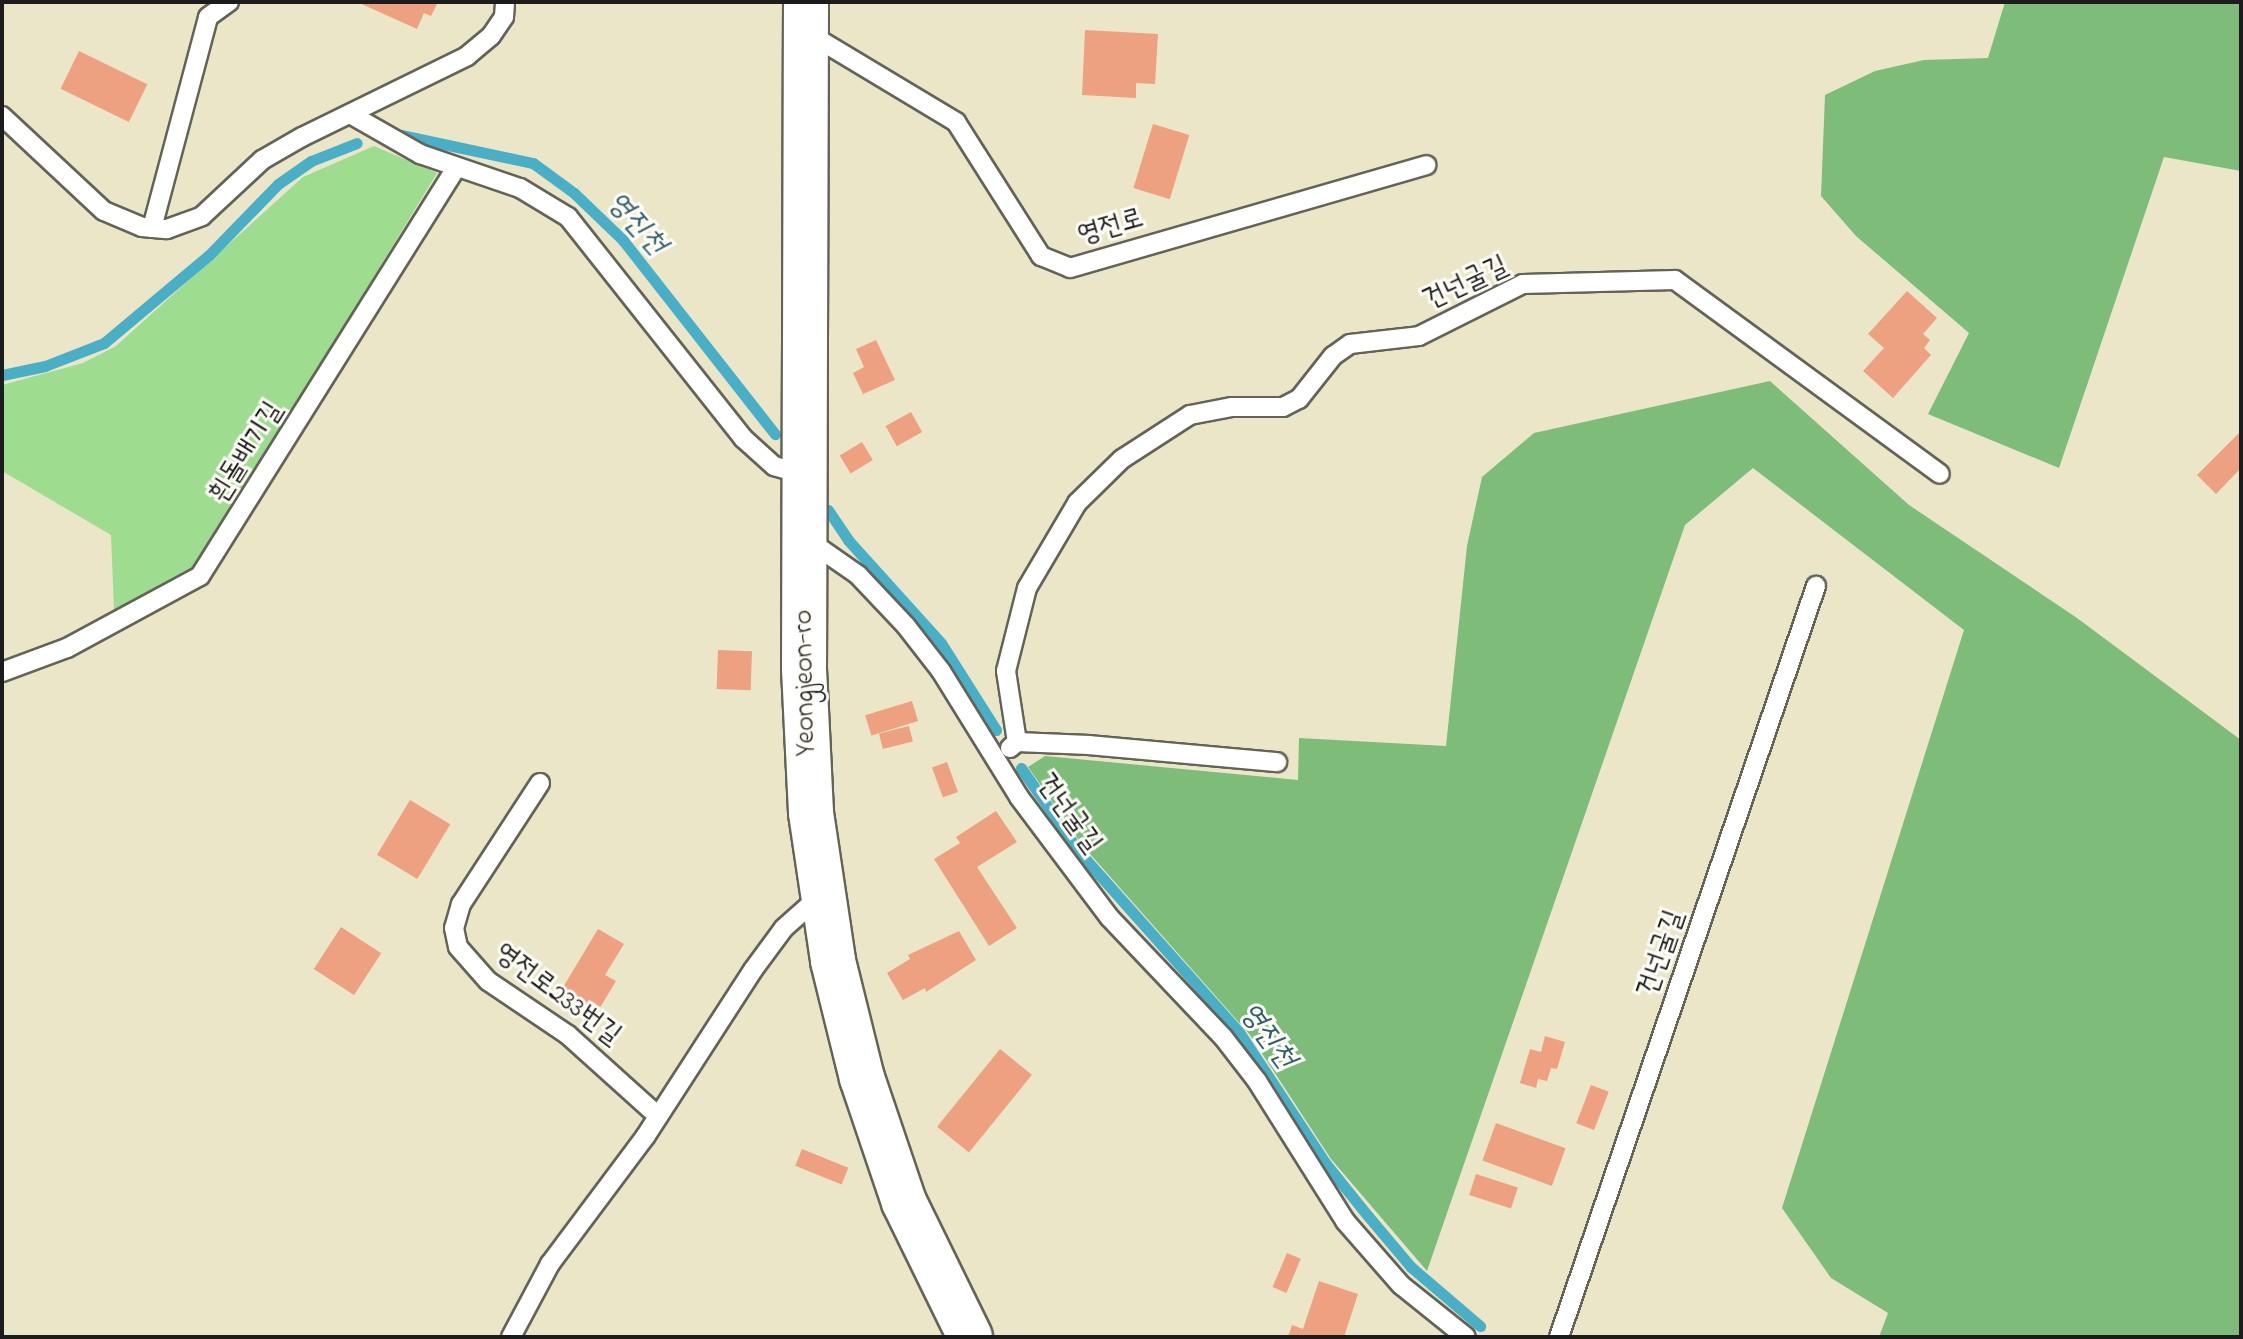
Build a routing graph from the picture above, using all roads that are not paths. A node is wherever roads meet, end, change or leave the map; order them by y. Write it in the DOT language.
graph roads {
  1 [pos="229,2"];
  2 [pos="505,2"];
  3 [pos="806,17"];
  4 [pos="350,114"];
  5 [pos="2,116"];
  6 [pos="1426,165"];
  7 [pos="455,170"];
  8 [pos="152,228"];
  9 [pos="1940,474"];
  10 [pos="805,475"];
  11 [pos="805,538"];
  12 [pos="1816,586"];
  13 [pos="2,672"];
  14 [pos="1017,742"];
  15 [pos="996,758"];
  16 [pos="1277,762"];
  17 [pos="540,783"];
  18 [pos="821,895"];
  19 [pos="658,1116"];
  20 [pos="511,1337"];
  21 [pos="970,1337"];
  22 [pos="1466,1337"];
  23 [pos="1559,1337"];
  1 -- 8 [label="lane"];
  2 -- 4 [label="lane"];
  3 -- 6 [label="lane, 영전로"];
  3 -- 10 [label="street, Yeongjeon-ro"];
  4 -- 7 [label="lane"];
  4 -- 8 [label="lane"];
  5 -- 8 [label="lane"];
  7 -- 10 [label="lane"];
  7 -- 13 [label="lane, 흰돌배기길"];
  9 -- 14 [label="lane, 건넌굴길"];
  10 -- 11 [label="street, Yeongjeon-ro"];
  11 -- 15 [label="lane, 건넌굴길"];
  11 -- 18 [label="street, Yeongjeon-ro"];
  12 -- 23 [label="lane, 건넌굴길"];
  14 -- 15 [label="lane"];
  14 -- 16 [label="lane, 건넌굴길"];
  15 -- 22 [label="lane, 건넌굴길"];
  17 -- 19 [label="lane, 영전로233번길"];
  18 -- 19 [label="lane"];
  18 -- 21 [label="street, Yeongjeon-ro"];
  19 -- 20 [label="lane"];
}
